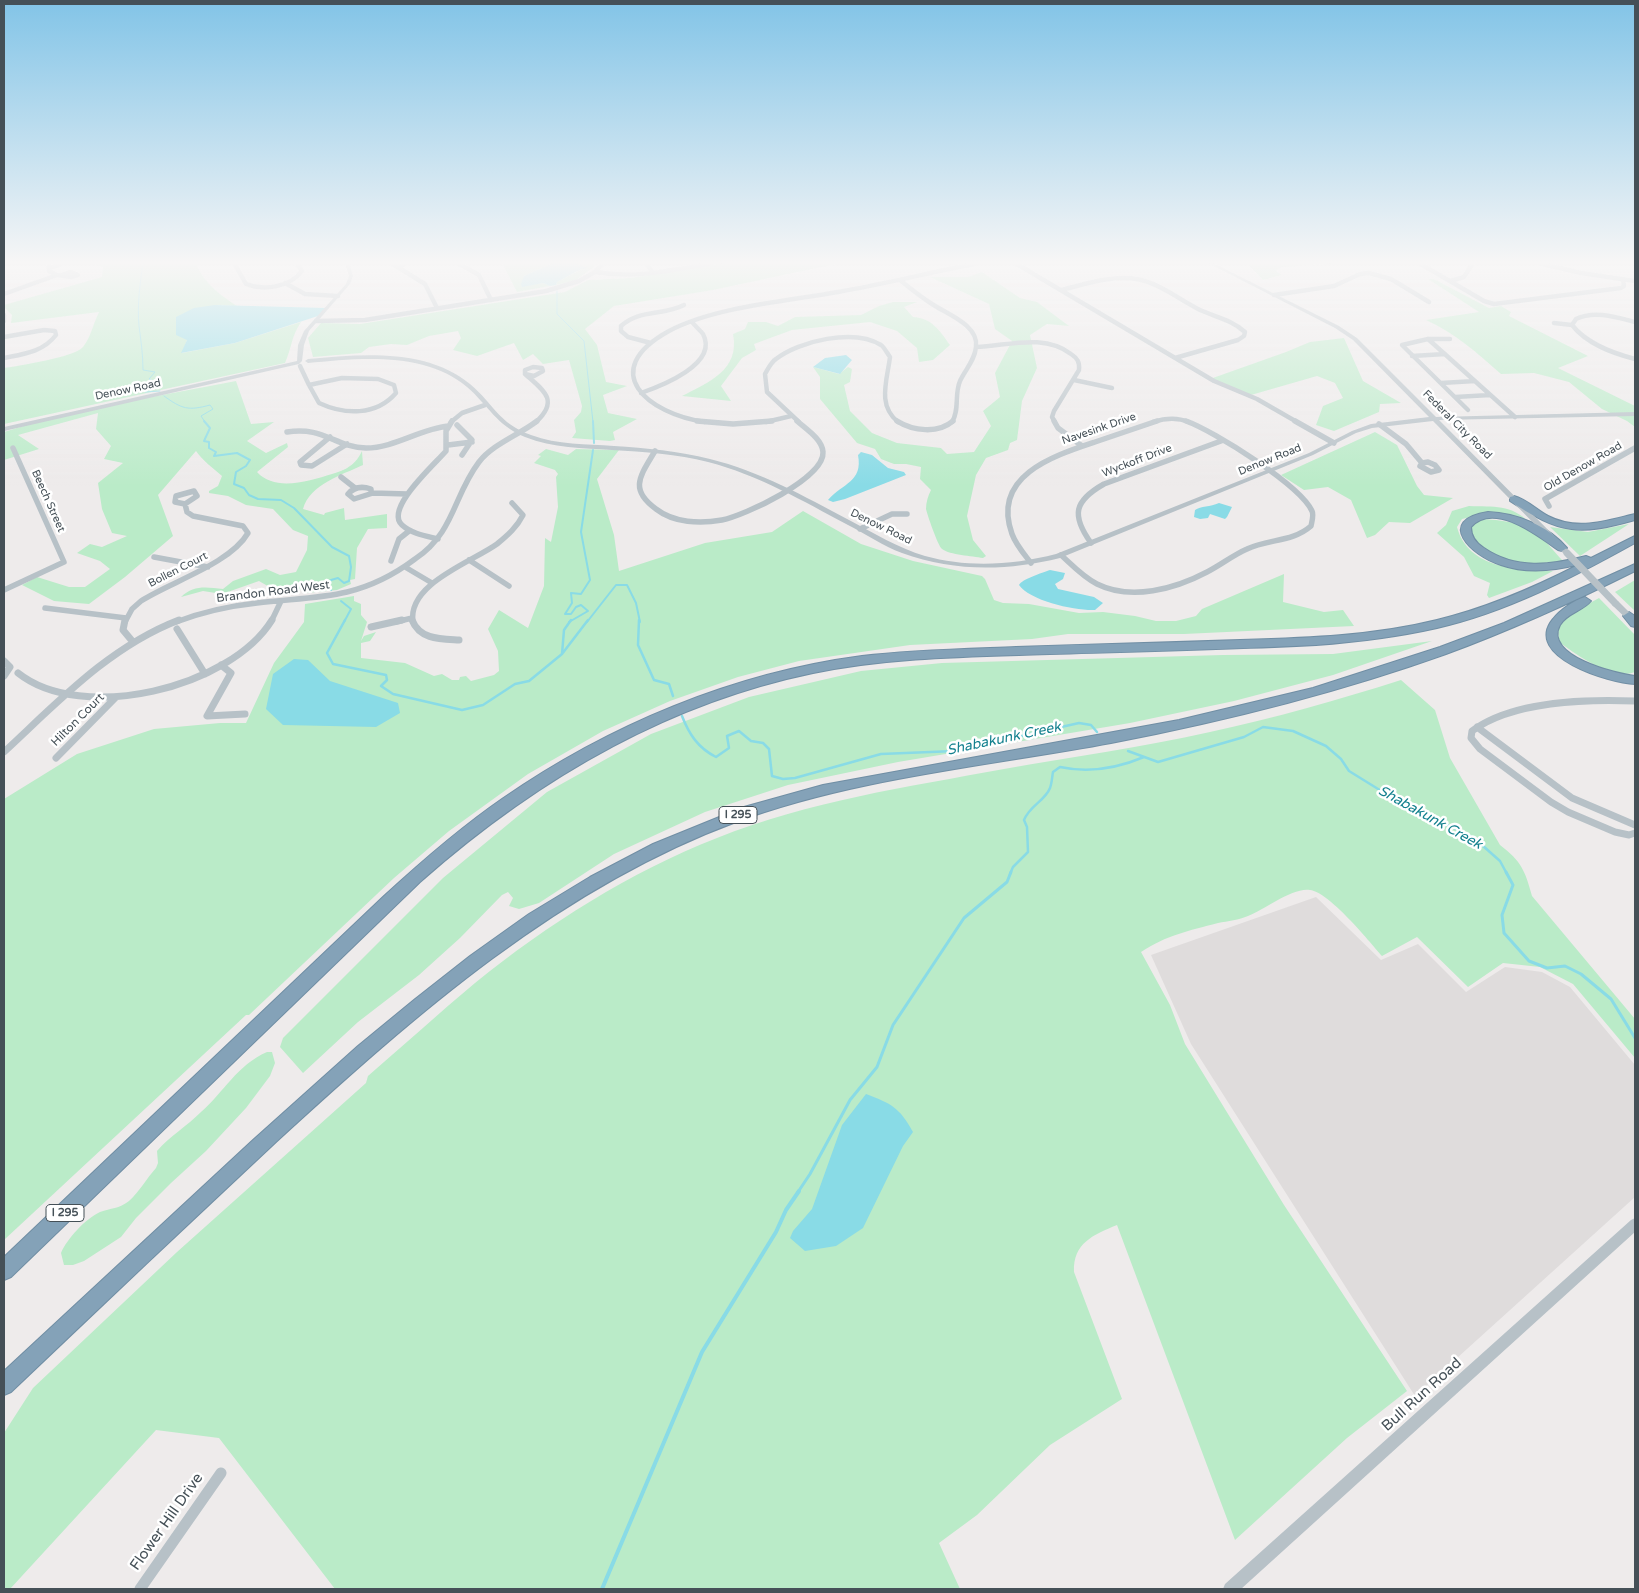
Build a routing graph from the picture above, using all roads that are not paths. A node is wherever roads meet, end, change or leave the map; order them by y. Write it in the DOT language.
graph roads {
  1 [pos="55,337"];
  2 [pos="304,337"];
  3 [pos="629,337"];
  4 [pos="660,337"];
  5 [pos="704,337"];
  6 [pos="849,337"];
  7 [pos="857,337"];
  8 [pos="974,337"];
  9 [pos="1141,337"];
  10 [pos="1242,337"];
  11 [pos="1352,337"];
  12 [pos="1584,337"];
  13 [pos="1450,338"];
  14 [pos="1428,339"];
  15 [pos="651,343"];
  16 [pos="976,347"];
  17 [pos="1445,354"];
  18 [pos="1412,356"];
  19 [pos="4,358"];
  20 [pos="1176,358"];
  21 [pos="1635,359"];
  22 [pos="303,363"];
  23 [pos="526,374"];
  24 [pos="1074,380"];
  25 [pos="1475,381"];
  26 [pos="1440,383"];
  27 [pos="309,385"];
  28 [pos="1112,388"];
  29 [pos="641,393"];
  30 [pos="1490,395"];
  31 [pos="1455,397"];
  32 [pos="485,405"];
  33 [pos="1468,410"];
  34 [pos="1635,414"];
  35 [pos="791,416"];
  36 [pos="1515,417"];
  37 [pos="1436,419"];
  38 [pos="1379,424"];
  39 [pos="457,425"];
  40 [pos="448,426"];
  41 [pos="4,429"];
  42 [pos="287,432"];
  43 [pos="518,433"];
  44 [pos="330,437"];
  45 [pos="1221,441"];
  46 [pos="472,442"];
  47 [pos="1334,443"];
  48 [pos="347,444"];
  49 [pos="448,445"];
  50 [pos="1082,446"];
  51 [pos="13,448"];
  52 [pos="1635,448"];
  53 [pos="655,451"];
  54 [pos="462,455"];
  55 [pos="1422,463"];
  56 [pos="1269,471"];
  57 [pos="342,477"];
  58 [pos="355,488"];
  59 [pos="786,490"];
  60 [pos="371,493"];
  61 [pos="407,494"];
  62 [pos="1514,499"];
  63 [pos="512,503"];
  64 [pos="185,504"];
  65 [pos="1549,506"];
  66 [pos="907,514"];
  67 [pos="1635,517"];
  68 [pos="860,529"];
  69 [pos="409,531"];
  70 [pos="1635,538"];
  71 [pos="438,539"];
  72 [pos="1090,543"];
  73 [pos="1565,551"];
  74 [pos="1061,555"];
  75 [pos="154,557"];
  76 [pos="468,560"];
  77 [pos="391,561"];
  78 [pos="1031,563"];
  79 [pos="208,567"];
  80 [pos="405,567"];
  81 [pos="1635,568"];
  82 [pos="432,583"];
  83 [pos="509,586"];
  84 [pos="4,590"];
  85 [pos="280,601"];
  86 [pos="45,608"];
  87 [pos="126,618"];
  88 [pos="412,618"];
  89 [pos="1633,620"];
  90 [pos="371,627"];
  91 [pos="177,629"];
  92 [pos="459,640"];
  93 [pos="133,642"];
  94 [pos="4,660"];
  95 [pos="221,665"];
  96 [pos="18,673"];
  97 [pos="204,674"];
  98 [pos="4,676"];
  99 [pos="1635,680"];
  100 [pos="68,693"];
  101 [pos="116,698"];
  102 [pos="1635,701"];
  103 [pos="245,714"];
  104 [pos="1477,727"];
  105 [pos="4,752"];
  106 [pos="56,758"];
  107 [pos="1635,825"];
  108 [pos="1635,833"];
  109 [pos="1635,1224"];
  110 [pos="4,1270"];
  111 [pos="4,1386"];
  112 [pos="221,1473"];
  113 [pos="140,1589"];
  114 [pos="1230,1589"];
  1 -- 19 [label="street"];
  2 -- 22 [label="street"];
  3 -- 15 [label="street"];
  4 -- 15 [label="street"];
  5 -- 29 [label="street"];
  6 -- 35 [label="street"];
  7 -- 16 [label="street"];
  8 -- 16 [label="street"];
  9 -- 20 [label="street"];
  10 -- 20 [label="street"];
  11 -- 37 [label="street, Federal City Road"];
  12 -- 21 [label="street"];
  13 -- 14 [label="street"];
  14 -- 17 [label="street"];
  14 -- 18 [label="street"];
  15 -- 29 [label="street"];
  16 -- 24 [label="street"];
  17 -- 18 [label="street"];
  17 -- 25 [label="street"];
  18 -- 26 [label="street"];
  20 -- 47 [label="street"];
  22 -- 27 [label="street"];
  22 -- 32 [label="street, Denow Road"];
  22 -- 41 [label="street, Denow Road"];
  23 -- 43 [label="street, Brandon Road West"];
  24 -- 28 [label="street"];
  24 -- 50 [label="street"];
  25 -- 26 [label="street"];
  25 -- 30 [label="street"];
  26 -- 31 [label="street"];
  27 -- 27 [label="street"];
  29 -- 35 [label="street"];
  30 -- 31 [label="street"];
  30 -- 36 [label="street"];
  31 -- 33 [label="street"];
  32 -- 40 [label="street"];
  32 -- 43 [label="street, Denow Road"];
  34 -- 36 [label="street, Denow Road"];
  35 -- 59 [label="street"];
  36 -- 37 [label="street, Denow Road"];
  37 -- 38 [label="street, Denow Road"];
  37 -- 62 [label="street, Federal City Road"];
  38 -- 47 [label="street, Denow Road"];
  38 -- 55 [label="street"];
  39 -- 46 [label="street"];
  40 -- 48 [label="street"];
  40 -- 49 [label="street"];
  42 -- 44 [label="street"];
  43 -- 53 [label="street, Denow Road"];
  43 -- 71 [label="street, Brandon Road West"];
  44 -- 48 [label="street"];
  44 -- 48 [label="street"];
  45 -- 50 [label="street, Navesink Drive"];
  45 -- 56 [label="street, Navesink Drive"];
  45 -- 72 [label="street, Wyckoff Drive"];
  46 -- 49 [label="street"];
  46 -- 54 [label="street"];
  47 -- 56 [label="street, Denow Road"];
  49 -- 61 [label="street"];
  50 -- 78 [label="street, Navesink Drive"];
  51 -- 84 [label="street, Beech Street"];
  52 -- 65 [label="street, Old Denow Road"];
  53 -- 59 [label="street, Denow Road"];
  53 -- 59 [label="street"];
  56 -- 72 [label="street, Denow Road"];
  56 -- 74 [label="street, Navesink Drive"];
  57 -- 58 [label="street"];
  58 -- 60 [label="street"];
  58 -- 60 [label="street"];
  59 -- 68 [label="street, Denow Road"];
  60 -- 61 [label="street"];
  61 -- 69 [label="street"];
  62 -- 67 [label="highway"];
  62 -- 73 [label="street, Federal City Road"];
  63 -- 76 [label="street"];
  64 -- 79 [label="street, Bollen Court"];
  66 -- 68 [label="street"];
  68 -- 78 [label="street, Denow Road"];
  69 -- 71 [label="street"];
  69 -- 77 [label="street"];
  70 -- 73 [label="highway"];
  70 -- 110 [label="highway, I 295"];
  71 -- 80 [label="street, Brandon Road West"];
  72 -- 74 [label="street, Denow Road"];
  73 -- 89 [label="street, Federal City Road, bridge"];
  74 -- 78 [label="street, Denow Road"];
  75 -- 79 [label="street"];
  76 -- 82 [label="street"];
  76 -- 83 [label="street"];
  79 -- 87 [label="street, Bollen Court"];
  80 -- 82 [label="street"];
  80 -- 85 [label="street, Brandon Road West"];
  81 -- 99 [label="highway"];
  81 -- 111 [label="highway, I 295"];
  82 -- 88 [label="street"];
  85 -- 93 [label="street, Brandon Road West"];
  85 -- 95 [label="street"];
  86 -- 87 [label="street"];
  87 -- 93 [label="street"];
  88 -- 90 [label="street"];
  88 -- 92 [label="street"];
  91 -- 97 [label="street"];
  93 -- 100 [label="street, Brandon Road West"];
  94 -- 98 [label="street"];
  95 -- 97 [label="street"];
  95 -- 103 [label="street"];
  96 -- 100 [label="street"];
  97 -- 101 [label="street"];
  100 -- 101 [label="street"];
  100 -- 105 [label="street, Brandon Road West"];
  101 -- 106 [label="street, Hilton Court"];
  102 -- 104 [label="street"];
  104 -- 107 [label="street"];
  104 -- 108 [label="street"];
  109 -- 114 [label="street, Bull Run Road"];
  112 -- 113 [label="street, Flower Hill Drive"];
}
